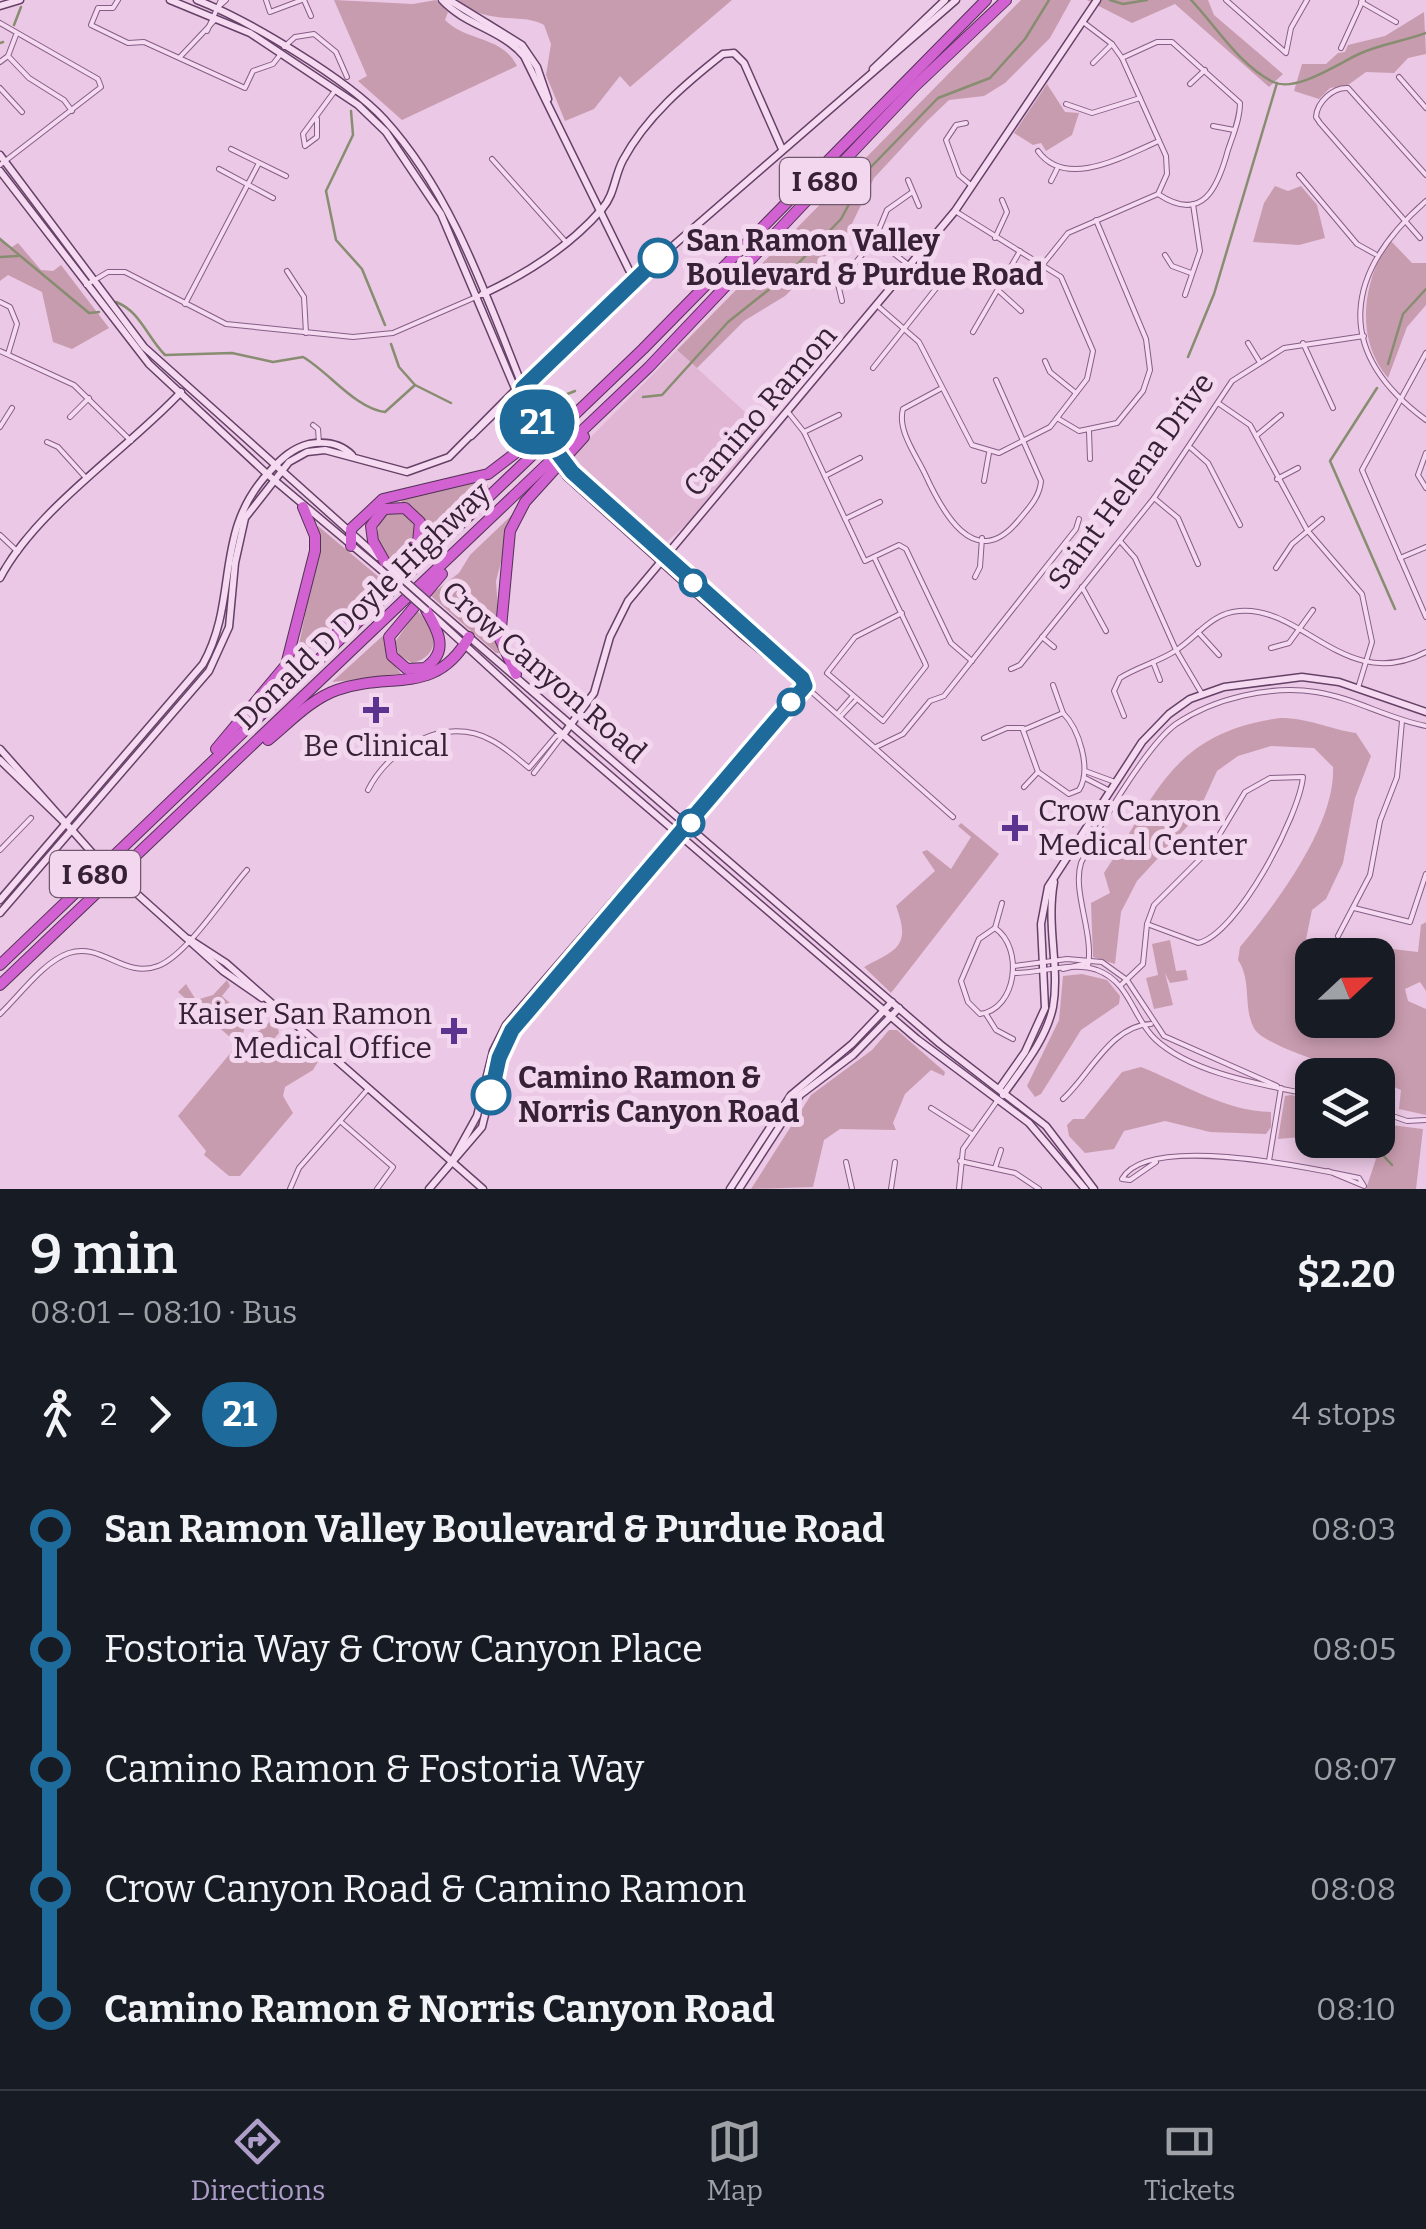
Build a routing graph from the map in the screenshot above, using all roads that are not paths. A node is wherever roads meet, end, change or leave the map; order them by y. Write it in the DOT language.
graph roads {
  1 [pos="20,0"];
  2 [pos="170,0"];
  3 [pos="197,0"];
  4 [pos="266,0"];
  5 [pos="303,0"];
  6 [pos="446,0"];
  7 [pos="945,0"];
  8 [pos="956,0"];
  9 [pos="986,0"];
  10 [pos="1006,0"];
  11 [pos="1097,0"];
  12 [pos="1226,0"];
  13 [pos="1307,0"];
  14 [pos="116,1"];
  15 [pos="1362,1"];
  16 [pos="0,6"];
  17 [pos="219,6"];
  18 [pos="311,16"];
  19 [pos="1082,22"];
  20 [pos="1396,22"];
  21 [pos="0,24"];
  22 [pos="16,36"];
  23 [pos="1112,44"];
  24 [pos="1342,48"];
  25 [pos="283,50"];
  26 [pos="8,56"];
  27 [pos="180,57"];
  28 [pos="1122,58"];
  29 [pos="0,62"];
  30 [pos="1092,64"];
  31 [pos="874,70"];
  32 [pos="1205,70"];
  33 [pos="1399,76"];
  34 [pos="347,77"];
  35 [pos="1190,84"];
  36 [pos="337,87"];
  37 [pos="0,88"];
  38 [pos="1140,98"];
  39 [pos="1066,104"];
  40 [pos="1426,108"];
  41 [pos="72,110"];
  42 [pos="22,112"];
  43 [pos="317,120"];
  44 [pos="966,123"];
  45 [pos="1213,126"];
  46 [pos="1234,130"];
  47 [pos="1159,141"];
  48 [pos="231,149"];
  49 [pos="782,149"];
  50 [pos="1038,151"];
  51 [pos="492,159"];
  52 [pos="1,163"];
  53 [pos="259,164"];
  54 [pos="1057,168"];
  55 [pos="219,170"];
  56 [pos="1426,175"];
  57 [pos="286,176"];
  58 [pos="1300,176"];
  59 [pos="908,180"];
  60 [pos="1051,181"];
  61 [pos="248,184"];
  62 [pos="972,186"];
  63 [pos="911,193"];
  64 [pos="1158,194"];
  65 [pos="274,198"];
  66 [pos="1002,200"];
  67 [pos="1426,201"];
  68 [pos="1193,204"];
  69 [pos="919,206"];
  70 [pos="956,211"];
  71 [pos="600,212"];
  72 [pos="1405,219"];
  73 [pos="1096,220"];
  74 [pos="995,238"];
  75 [pos="1420,238"];
  76 [pos="875,239"];
  77 [pos="566,241"];
  78 [pos="1020,251"];
  79 [pos="1376,254"];
  80 [pos="1165,255"];
  81 [pos="1044,263"];
  82 [pos="910,266"];
  83 [pos="287,271"];
  84 [pos="948,272"];
  85 [pos="1191,273"];
  86 [pos="638,276"];
  87 [pos="89,283"];
  88 [pos="999,290"];
  89 [pos="1185,295"];
  90 [pos="480,296"];
  91 [pos="842,301"];
  92 [pos="0,302"];
  93 [pos="185,304"];
  94 [pos="879,306"];
  95 [pos="1021,311"];
  96 [pos="905,327"];
  97 [pos="973,332"];
  98 [pos="306,333"];
  99 [pos="1364,336"];
  100 [pos="1248,343"];
  101 [pos="1304,344"];
  102 [pos="0,351"];
  103 [pos="1426,352"];
  104 [pos="8,354"];
  105 [pos="1259,360"];
  106 [pos="1045,361"];
  107 [pos="649,367"];
  108 [pos="874,368"];
  109 [pos="996,380"];
  110 [pos="519,388"];
  111 [pos="942,388"];
  112 [pos="182,390"];
  113 [pos="1076,393"];
  114 [pos="89,398"];
  115 [pos="1401,400"];
  116 [pos="1218,402"];
  117 [pos="585,404"];
  118 [pos="12,408"];
  119 [pos="1332,408"];
  120 [pos="788,412"];
  121 [pos="489,413"];
  122 [pos="839,416"];
  123 [pos="1280,416"];
  124 [pos="70,417"];
  125 [pos="1057,418"];
  126 [pos="1426,420"];
  127 [pos="313,425"];
  128 [pos="0,427"];
  129 [pos="480,431"];
  130 [pos="1089,431"];
  131 [pos="804,432"];
  132 [pos="1256,436"];
  133 [pos="470,437"];
  134 [pos="130,440"];
  135 [pos="47,442"];
  136 [pos="1026,442"];
  137 [pos="319,443"];
  138 [pos="1191,448"];
  139 [pos="989,453"];
  140 [pos="1426,453"];
  141 [pos="352,456"];
  142 [pos="860,458"];
  143 [pos="1090,460"];
  144 [pos="1298,468"];
  145 [pos="277,470"];
  146 [pos="825,476"];
  147 [pos="270,477"];
  148 [pos="86,478"];
  149 [pos="1278,479"];
  150 [pos="984,481"];
  151 [pos="1426,488"];
  152 [pos="1154,498"];
  153 [pos="880,502"];
  154 [pos="303,507"];
  155 [pos="491,519"];
  156 [pos="845,519"];
  157 [pos="1079,519"];
  158 [pos="1322,519"];
  159 [pos="1240,525"];
  160 [pos="1307,530"];
  161 [pos="350,532"];
  162 [pos="0,535"];
  163 [pos="982,538"];
  164 [pos="1120,541"];
  165 [pos="351,546"];
  166 [pos="1426,547"];
  167 [pos="18,552"];
  168 [pos="874,557"];
  169 [pos="1400,558"];
  170 [pos="662,560"];
  171 [pos="1198,564"];
  172 [pos="383,567"];
  173 [pos="1276,568"];
  174 [pos="975,577"];
  175 [pos="0,578"];
  176 [pos="1082,587"];
  177 [pos="1426,596"];
  178 [pos="1418,600"];
  179 [pos="429,607"];
  180 [pos="1313,610"];
  181 [pos="902,612"];
  182 [pos="1426,617"];
  183 [pos="1106,631"];
  184 [pos="1297,631"];
  185 [pos="1198,632"];
  186 [pos="1042,636"];
  187 [pos="467,641"];
  188 [pos="1054,646"];
  189 [pos="1271,648"];
  190 [pos="1176,650"];
  191 [pos="1426,652"];
  192 [pos="1219,655"];
  193 [pos="324,656"];
  194 [pos="1367,660"];
  195 [pos="972,661"];
  196 [pos="1153,662"];
  197 [pos="1010,669"];
  198 [pos="516,674"];
  199 [pos="1160,680"];
  200 [pos="1053,685"];
  201 [pos="805,686"];
  202 [pos="1358,688"];
  203 [pos="1202,694"];
  204 [pos="854,698"];
  205 [pos="1063,712"];
  206 [pos="1426,712"];
  207 [pos="840,715"];
  208 [pos="1124,716"];
  209 [pos="1402,722"];
  210 [pos="571,725"];
  211 [pos="1426,726"];
  212 [pos="1023,728"];
  213 [pos="563,735"];
  214 [pos="984,738"];
  215 [pos="876,747"];
  216 [pos="0,749"];
  217 [pos="3,764"];
  218 [pos="230,768"];
  219 [pos="534,772"];
  220 [pos="1038,772"];
  221 [pos="0,774"];
  222 [pos="1085,774"];
  223 [pos="1115,782"];
  224 [pos="189,783"];
  225 [pos="1024,787"];
  226 [pos="368,790"];
  227 [pos="1110,791"];
  228 [pos="953,817"];
  229 [pos="30,818"];
  230 [pos="686,824"];
  231 [pos="68,825"];
  232 [pos="678,832"];
  233 [pos="0,850"];
  234 [pos="247,870"];
  235 [pos="1426,874"];
  236 [pos="0,900"];
  237 [pos="1002,904"];
  238 [pos="1353,908"];
  239 [pos="0,913"];
  240 [pos="1147,924"];
  241 [pos="995,928"];
  242 [pos="1338,936"];
  243 [pos="189,939"];
  244 [pos="1089,963"];
  245 [pos="0,965"];
  246 [pos="1051,968"];
  247 [pos="1014,969"];
  248 [pos="1128,980"];
  249 [pos="0,985"];
  250 [pos="1120,985"];
  251 [pos="895,1005"];
  252 [pos="888,1013"];
  253 [pos="0,1014"];
  254 [pos="986,1014"];
  255 [pos="1143,1024"];
  256 [pos="1152,1024"];
  257 [pos="1013,1039"];
  258 [pos="1026,1048"];
  259 [pos="962,1060"];
  260 [pos="1281,1088"];
  261 [pos="368,1089"];
  262 [pos="1295,1091"];
  263 [pos="998,1096"];
  264 [pos="1063,1099"];
  265 [pos="931,1108"];
  266 [pos="1395,1116"];
  267 [pos="1426,1120"];
  268 [pos="340,1121"];
  269 [pos="972,1134"];
  270 [pos="1001,1150"];
  271 [pos="1269,1161"];
  272 [pos="452,1162"];
  273 [pos="846,1162"];
  274 [pos="896,1162"];
  275 [pos="960,1162"];
  276 [pos="1156,1162"];
  277 [pos="994,1168"];
  278 [pos="1328,1171"];
  279 [pos="290,1189"];
  280 [pos="376,1189"];
  281 [pos="429,1189"];
  282 [pos="483,1189"];
  283 [pos="730,1189"];
  284 [pos="739,1189"];
  285 [pos="852,1189"];
  286 [pos="892,1189"];
  287 [pos="959,1189"];
  288 [pos="1040,1189"];
  289 [pos="1085,1189"];
  290 [pos="1094,1189"];
  1 -- 16 [label="main road"];
  2 -- 17 [label="main road"];
  3 -- 17 [label="main road"];
  4 -- 5 [label="street"];
  5 -- 18 [label="street"];
  6 -- 71 [label="main road"];
  7 -- 31 [label="main road"];
  8 -- 31 [label="main road"];
  9 -- 117 [label="highway, Donald D Doyle Highway / I 680"];
  10 -- 107 [label="highway, Donald D Doyle Highway / I 680"];
  11 -- 19 [label="main road, Camino Ramon"];
  12 -- 13 [label="street"];
  14 -- 27 [label="street"];
  15 -- 20 [label="street"];
  15 -- 24 [label="street"];
  17 -- 25 [label="main road"];
  17 -- 27 [label="street"];
  19 -- 23 [label="street"];
  19 -- 62 [label="main road, Camino Ramon"];
  21 -- 22 [label="street"];
  22 -- 26 [label="street"];
  22 -- 41 [label="street"];
  23 -- 28 [label="street"];
  23 -- 30 [label="street"];
  25 -- 27 [label="street"];
  25 -- 34 [label="street"];
  25 -- 36 [label="main road"];
  26 -- 29 [label="street"];
  26 -- 41 [label="street"];
  28 -- 32 [label="street"];
  28 -- 38 [label="street"];
  31 -- 49 [label="main road"];
  32 -- 35 [label="street"];
  32 -- 46 [label="street"];
  33 -- 40 [label="street"];
  36 -- 43 [label="street"];
  36 -- 90 [label="main road"];
  37 -- 42 [label="street"];
  38 -- 39 [label="street"];
  38 -- 47 [label="street"];
  41 -- 52 [label="street"];
  43 -- 43 [label="street"];
  44 -- 62 [label="street"];
  45 -- 46 [label="street"];
  46 -- 68 [label="street"];
  47 -- 54 [label="street"];
  47 -- 64 [label="street"];
  48 -- 53 [label="street"];
  49 -- 71 [label="main road"];
  49 -- 86 [label="main road"];
  50 -- 54 [label="street"];
  51 -- 77 [label="street"];
  52 -- 87 [label="main road, Crow Canyon Road"];
  53 -- 57 [label="street"];
  53 -- 61 [label="street"];
  54 -- 60 [label="street"];
  55 -- 61 [label="street"];
  56 -- 72 [label="street"];
  58 -- 79 [label="street"];
  59 -- 63 [label="street"];
  61 -- 65 [label="street"];
  61 -- 93 [label="street"];
  62 -- 70 [label="main road, Camino Ramon"];
  63 -- 69 [label="street"];
  63 -- 76 [label="street"];
  64 -- 68 [label="street"];
  64 -- 73 [label="street"];
  66 -- 74 [label="street"];
  67 -- 72 [label="street"];
  68 -- 85 [label="street"];
  70 -- 74 [label="street"];
  70 -- 82 [label="main road, Camino Ramon"];
  71 -- 77 [label="main road"];
  71 -- 86 [label="main road"];
  72 -- 75 [label="street"];
  72 -- 79 [label="street"];
  73 -- 81 [label="street"];
  73 -- 130 [label="street"];
  74 -- 78 [label="street"];
  76 -- 82 [label="street"];
  76 -- 91 [label="street"];
  77 -- 90 [label="main road"];
  78 -- 81 [label="street"];
  78 -- 88 [label="street"];
  79 -- 99 [label="street"];
  80 -- 85 [label="street"];
  81 -- 113 [label="street"];
  82 -- 94 [label="main road, Camino Ramon"];
  83 -- 98 [label="street"];
  84 -- 96 [label="street"];
  85 -- 89 [label="street"];
  86 -- 110 [label="main road"];
  87 -- 93 [label="street"];
  87 -- 112 [label="main road, Crow Canyon Road"];
  88 -- 95 [label="street"];
  88 -- 97 [label="street"];
  90 -- 98 [label="street"];
  90 -- 110 [label="main road"];
  92 -- 104 [label="street"];
  93 -- 98 [label="street"];
  94 -- 96 [label="street"];
  94 -- 120 [label="main road, Camino Ramon"];
  96 -- 108 [label="street"];
  96 -- 111 [label="street"];
  99 -- 101 [label="street, Saint Helena Drive"];
  99 -- 115 [label="street"];
  100 -- 105 [label="street"];
  101 -- 105 [label="street, Saint Helena Drive"];
  101 -- 119 [label="street"];
  102 -- 104 [label="street"];
  103 -- 115 [label="street"];
  104 -- 114 [label="street"];
  105 -- 116 [label="street, Saint Helena Drive"];
  106 -- 113 [label="street"];
  107 -- 155 [label="highway, Donald D Doyle Highway / I 680"];
  107 -- 198 [label="highway"];
  109 -- 136 [label="street"];
  110 -- 121 [label="main road"];
  110 -- 129 [label="main road"];
  110 -- 170 [label="main road, bridge"];
  111 -- 139 [label="street"];
  111 -- 163 [label="street"];
  112 -- 134 [label="main road"];
  112 -- 145 [label="main road, Crow Canyon Road"];
  112 -- 147 [label="main road, Crow Canyon Road"];
  113 -- 125 [label="street"];
  114 -- 124 [label="street"];
  114 -- 134 [label="street"];
  115 -- 126 [label="street"];
  115 -- 169 [label="street"];
  116 -- 132 [label="street"];
  116 -- 138 [label="street, Saint Helena Drive"];
  117 -- 161 [label="highway"];
  117 -- 193 [label="highway, Donald D Doyle Highway / I 680"];
  118 -- 128 [label="street"];
  120 -- 131 [label="street"];
  120 -- 170 [label="main road, Camino Ramon"];
  121 -- 129 [label="main road"];
  121 -- 133 [label="main road"];
  122 -- 131 [label="street"];
  123 -- 132 [label="street"];
  125 -- 130 [label="street"];
  125 -- 136 [label="street"];
  127 -- 137 [label="street"];
  129 -- 133 [label="main road"];
  130 -- 143 [label="street"];
  131 -- 146 [label="street"];
  132 -- 149 [label="street"];
  133 -- 141 [label="main road"];
  134 -- 148 [label="main road"];
  135 -- 148 [label="street"];
  136 -- 139 [label="street"];
  136 -- 163 [label="street"];
  137 -- 141 [label="main road"];
  137 -- 145 [label="main road"];
  138 -- 152 [label="street, Saint Helena Drive"];
  138 -- 159 [label="street"];
  139 -- 150 [label="street"];
  140 -- 151 [label="street"];
  141 -- 145 [label="main road"];
  142 -- 146 [label="street"];
  144 -- 149 [label="street"];
  145 -- 147 [label="main road"];
  145 -- 161 [label="main road, Crow Canyon Road"];
  146 -- 156 [label="street"];
  147 -- 154 [label="main road, Crow Canyon Road"];
  147 -- 231 [label="main road"];
  148 -- 167 [label="main road"];
  149 -- 160 [label="street"];
  152 -- 164 [label="street, Saint Helena Drive"];
  152 -- 171 [label="street"];
  153 -- 156 [label="street"];
  154 -- 165 [label="main road, Crow Canyon Road"];
  154 -- 224 [label="highway"];
  155 -- 179 [label="highway"];
  155 -- 218 [label="highway, Donald D Doyle Highway / I 680"];
  156 -- 168 [label="street"];
  157 -- 195 [label="street"];
  158 -- 160 [label="street"];
  160 -- 173 [label="street"];
  160 -- 194 [label="street"];
  161 -- 165 [label="highway"];
  161 -- 172 [label="main road, Crow Canyon Road"];
  162 -- 167 [label="street"];
  163 -- 174 [label="street"];
  164 -- 176 [label="street, Saint Helena Drive"];
  164 -- 190 [label="street"];
  165 -- 172 [label="main road, Crow Canyon Road"];
  166 -- 169 [label="street"];
  167 -- 175 [label="main road"];
  168 -- 181 [label="street"];
  168 -- 195 [label="street"];
  169 -- 178 [label="street"];
  170 -- 201 [label="main road"];
  170 -- 210 [label="main road, Camino Ramon"];
  172 -- 179 [label="main road, Crow Canyon Road, bridge"];
  172 -- 193 [label="highway"];
  176 -- 183 [label="street"];
  176 -- 186 [label="street, Saint Helena Drive"];
  177 -- 178 [label="street"];
  178 -- 182 [label="street"];
  179 -- 187 [label="main road, Crow Canyon Road"];
  180 -- 184 [label="street"];
  181 -- 204 [label="street"];
  181 -- 204 [label="street"];
  184 -- 185 [label="street"];
  184 -- 189 [label="street"];
  184 -- 194 [label="street"];
  185 -- 190 [label="street"];
  185 -- 192 [label="street"];
  186 -- 188 [label="street"];
  186 -- 197 [label="street, Saint Helena Drive"];
  187 -- 198 [label="main road, Crow Canyon Road"];
  187 -- 213 [label="main road, Crow Canyon Road"];
  187 -- 218 [label="highway"];
  190 -- 196 [label="street"];
  190 -- 203 [label="street"];
  191 -- 194 [label="street"];
  193 -- 224 [label="highway, Donald D Doyle Highway / I 680"];
  194 -- 202 [label="street"];
  195 -- 215 [label="street"];
  196 -- 199 [label="street"];
  196 -- 208 [label="street"];
  198 -- 210 [label="main road, Crow Canyon Road"];
  200 -- 205 [label="street"];
  201 -- 207 [label="street"];
  201 -- 230 [label="main road"];
  202 -- 203 [label="main road"];
  202 -- 206 [label="main road"];
  203 -- 223 [label="main road"];
  204 -- 207 [label="street"];
  205 -- 212 [label="street"];
  205 -- 222 [label="street"];
  207 -- 215 [label="street"];
  209 -- 211 [label="street"];
  209 -- 238 [label="street"];
  209 -- 244 [label="street"];
  210 -- 213 [label="main road, Camino Ramon"];
  210 -- 230 [label="main road, Crow Canyon Road"];
  212 -- 214 [label="street"];
  212 -- 220 [label="street"];
  213 -- 219 [label="street"];
  213 -- 226 [label="street"];
  213 -- 232 [label="main road, Crow Canyon Road"];
  215 -- 228 [label="street"];
  216 -- 231 [label="main road"];
  217 -- 221 [label="street"];
  217 -- 231 [label="main road"];
  218 -- 249 [label="highway, Donald D Doyle Highway / I 680"];
  220 -- 222 [label="street"];
  220 -- 225 [label="street"];
  222 -- 223 [label="street"];
  222 -- 227 [label="street"];
  223 -- 227 [label="main road"];
  224 -- 245 [label="highway, Donald D Doyle Highway / I 680"];
  227 -- 246 [label="main road"];
  229 -- 233 [label="street"];
  230 -- 232 [label="main road"];
  230 -- 251 [label="main road, Crow Canyon Road"];
  231 -- 236 [label="main road"];
  231 -- 239 [label="main road"];
  231 -- 243 [label="main road, bridge"];
  232 -- 252 [label="main road, Crow Canyon Road"];
  232 -- 272 [label="main road"];
  234 -- 243 [label="street"];
  235 -- 238 [label="street"];
  237 -- 241 [label="street"];
  238 -- 242 [label="street"];
  240 -- 240 [label="street"];
  240 -- 248 [label="street"];
  241 -- 247 [label="street"];
  241 -- 254 [label="street"];
  243 -- 253 [label="street"];
  243 -- 261 [label="main road"];
  244 -- 246 [label="street"];
  244 -- 246 [label="street"];
  244 -- 248 [label="street"];
  244 -- 250 [label="street"];
  246 -- 247 [label="street"];
  246 -- 258 [label="main road"];
  246 -- 263 [label="main road"];
  247 -- 254 [label="street"];
  248 -- 250 [label="street"];
  248 -- 256 [label="street"];
  250 -- 255 [label="street"];
  251 -- 252 [label="main road"];
  251 -- 259 [label="main road, Crow Canyon Road"];
  252 -- 263 [label="main road, Crow Canyon Road"];
  252 -- 283 [label="main road"];
  252 -- 284 [label="main road"];
  254 -- 257 [label="street"];
  255 -- 256 [label="street"];
  255 -- 260 [label="street"];
  255 -- 264 [label="street"];
  256 -- 260 [label="street"];
  258 -- 259 [label="main road"];
  258 -- 263 [label="main road"];
  259 -- 263 [label="main road, Crow Canyon Road"];
  260 -- 262 [label="street"];
  260 -- 271 [label="street"];
  261 -- 268 [label="street"];
  261 -- 272 [label="main road"];
  263 -- 269 [label="street"];
  263 -- 289 [label="main road, Crow Canyon Road"];
  263 -- 290 [label="main road, Crow Canyon Road"];
  265 -- 269 [label="street"];
  266 -- 267 [label="street"];
  268 -- 279 [label="street"];
  268 -- 280 [label="street"];
  269 -- 275 [label="street"];
  270 -- 277 [label="street"];
  271 -- 276 [label="street"];
  271 -- 278 [label="street"];
  272 -- 281 [label="main road"];
  272 -- 282 [label="main road"];
  273 -- 285 [label="street"];
  274 -- 286 [label="street"];
  275 -- 277 [label="street"];
  275 -- 287 [label="street"];
  276 -- 276 [label="street"];
  277 -- 288 [label="street"];
  278 -- 278 [label="street"];
}
